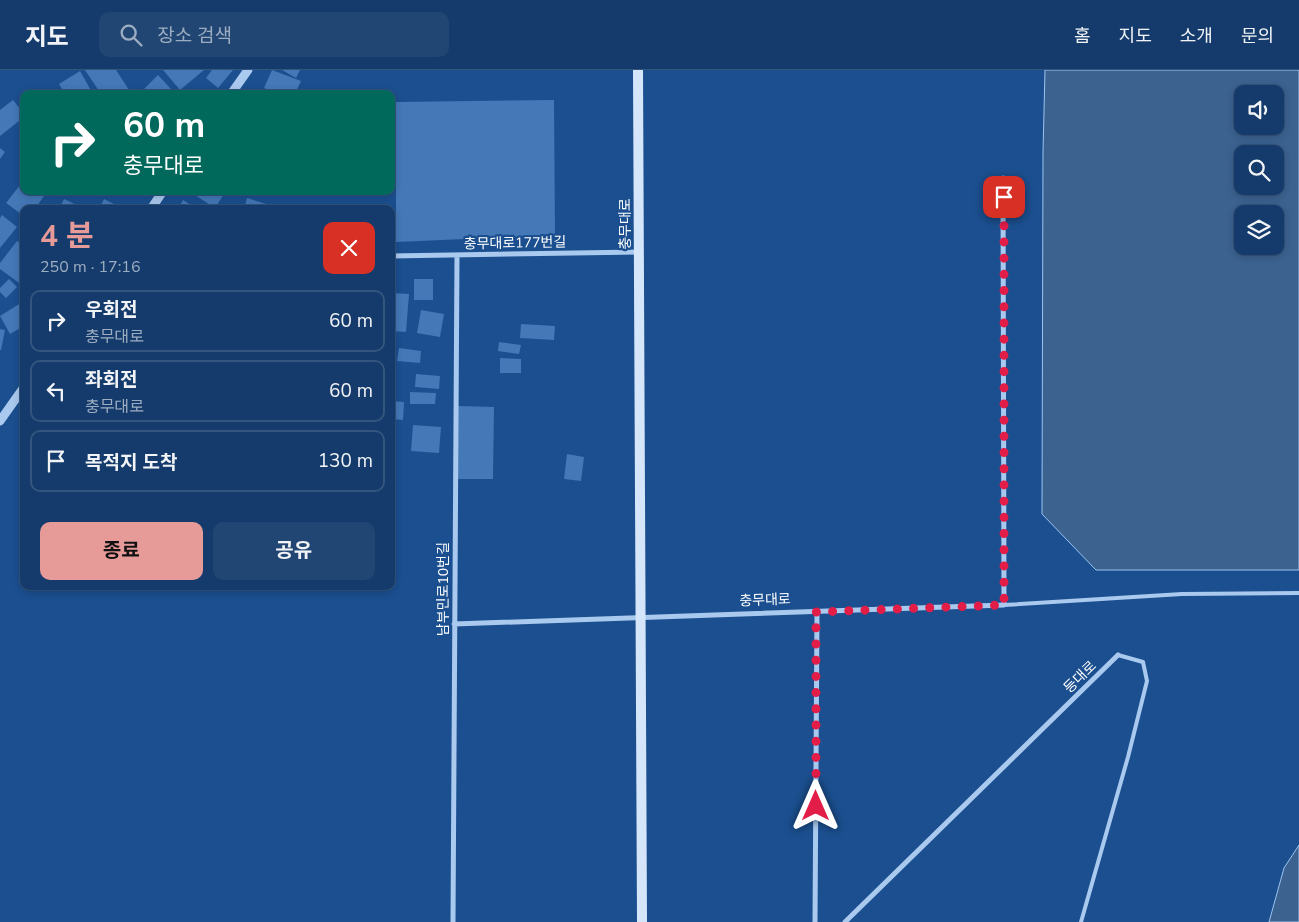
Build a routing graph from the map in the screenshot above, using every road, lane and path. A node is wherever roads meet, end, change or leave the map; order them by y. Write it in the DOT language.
graph roads {
  1 [pos="248,70"];
  2 [pos="638,70"];
  3 [pos="235,90"];
  4 [pos="1003,178"];
  5 [pos="639,252"];
  6 [pos="457,255"];
  7 [pos="395,256"];
  8 [pos="20,393"];
  9 [pos="0,421"];
  10 [pos="1299,593"];
  11 [pos="1004,605"];
  12 [pos="816,612"];
  13 [pos="640,619"];
  14 [pos="454,624"];
  15 [pos="1118,655"];
  16 [pos="453,922"];
  17 [pos="642,922"];
  18 [pos="815,922"];
  19 [pos="845,922"];
  20 [pos="1081,922"];
  1 -- 3 [label="street"];
  2 -- 5 [label="main road, 충무대로"];
  4 -- 11 [label="street"];
  5 -- 6 [label="street, 충무대로177번길"];
  5 -- 13 [label="main road, 충무대로"];
  6 -- 7 [label="street, 충무대로177번길"];
  6 -- 14 [label="street, 남부민로10번길"];
  8 -- 9 [label="street"];
  10 -- 11 [label="lane"];
  11 -- 12 [label="street, 충무대로"];
  12 -- 13 [label="street, 충무대로"];
  12 -- 18 [label="street"];
  13 -- 14 [label="street, 충무대로"];
  13 -- 17 [label="main road, 충무대로"];
  14 -- 16 [label="street, 남부민로10번길"];
  15 -- 19 [label="street, 등대로"];
  15 -- 20 [label="lane, 등대로"];
}
